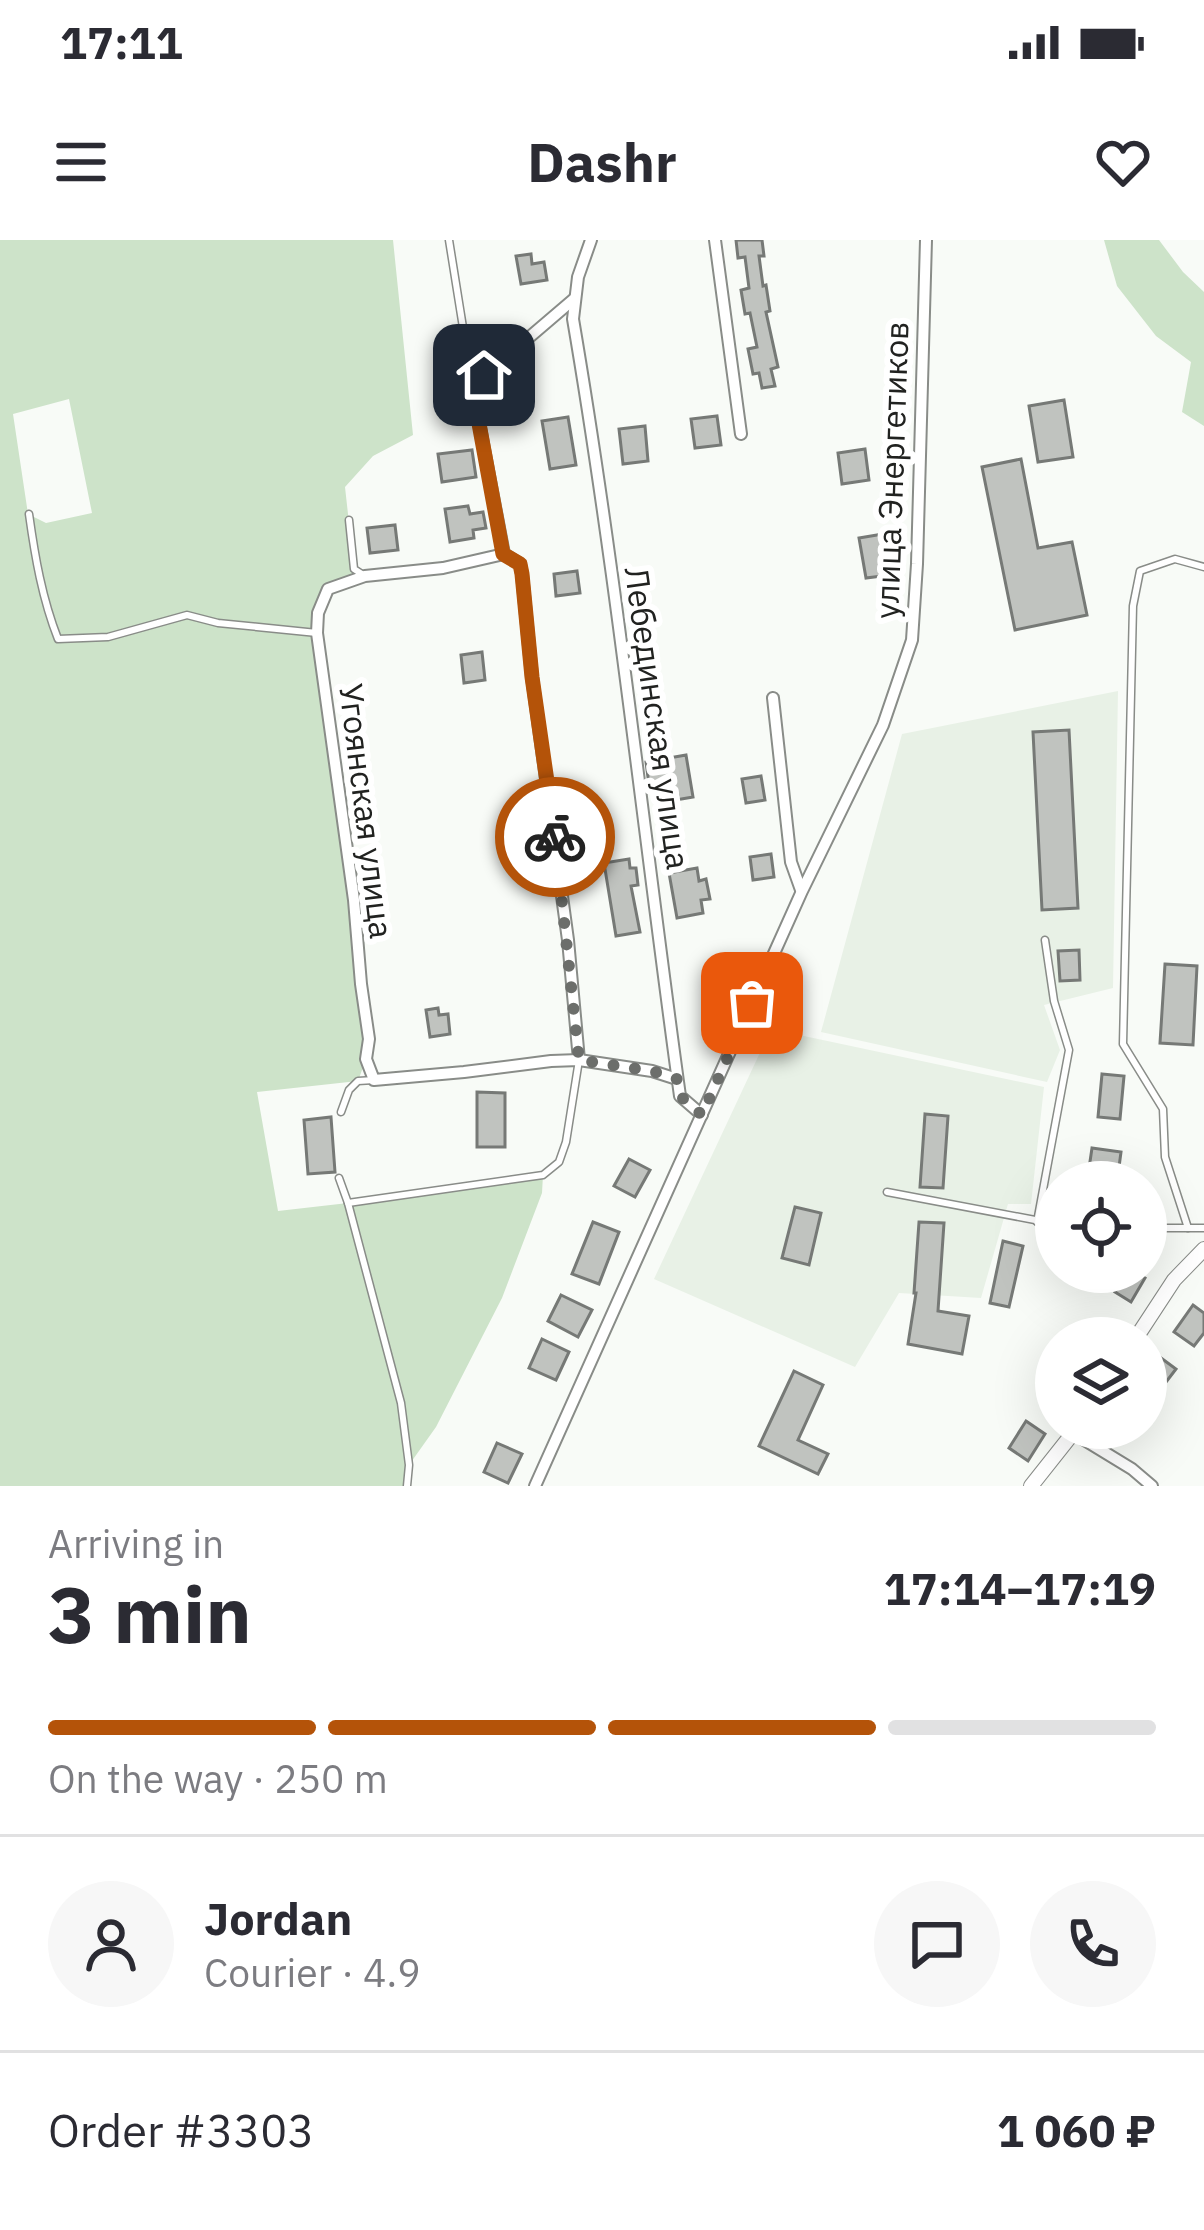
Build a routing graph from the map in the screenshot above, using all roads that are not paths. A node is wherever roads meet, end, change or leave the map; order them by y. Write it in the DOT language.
graph roads {
  1 [pos="449,240"];
  2 [pos="591,240"];
  3 [pos="715,240"];
  4 [pos="926,240"];
  5 [pos="574,299"];
  6 [pos="473,391"];
  7 [pos="741,434"];
  8 [pos="29,514"];
  9 [pos="349,520"];
  10 [pos="503,554"];
  11 [pos="1204,567"];
  12 [pos="365,576"];
  13 [pos="316,633"];
  14 [pos="772,698"];
  15 [pos="802,891"];
  16 [pos="1045,940"];
  17 [pos="579,1060"];
  18 [pos="374,1079"];
  19 [pos="677,1079"];
  20 [pos="341,1112"];
  21 [pos="702,1115"];
  22 [pos="1048,1161"];
  23 [pos="339,1178"];
  24 [pos="887,1192"];
  25 [pos="348,1204"];
  26 [pos="1035,1222"];
  27 [pos="1167,1228"];
  28 [pos="1188,1228"];
  29 [pos="1204,1228"];
  30 [pos="1204,1249"];
  31 [pos="1150,1317"];
  32 [pos="1061,1449"];
  33 [pos="1102,1449"];
  34 [pos="406,1486"];
  35 [pos="535,1486"];
  36 [pos="1031,1486"];
  37 [pos="1152,1486"];
  1 -- 6 [label="lane"];
  2 -- 5 [label="street, Лебединская улица"];
  3 -- 7 [label="street"];
  4 -- 15 [label="street, улица Энергетиков"];
  5 -- 6 [label="street"];
  5 -- 19 [label="street, Лебединская улица"];
  6 -- 10 [label="street"];
  8 -- 13 [label="lane"];
  9 -- 12 [label="lane"];
  10 -- 12 [label="street"];
  10 -- 17 [label="street"];
  11 -- 28 [label="lane"];
  12 -- 13 [label="street"];
  13 -- 18 [label="street, Угоянская улица"];
  14 -- 15 [label="street"];
  15 -- 21 [label="street, улица Энергетиков"];
  16 -- 22 [label="lane"];
  17 -- 18 [label="street"];
  17 -- 19 [label="street"];
  17 -- 25 [label="lane"];
  18 -- 20 [label="lane"];
  19 -- 21 [label="street, Лебединская улица"];
  21 -- 35 [label="street, улица Энергетиков"];
  23 -- 25 [label="lane"];
  24 -- 26 [label="lane"];
  25 -- 34 [label="lane"];
  27 -- 28 [label="lane"];
  28 -- 29 [label="lane"];
  30 -- 31 [label="street"];
  32 -- 36 [label="street"];
  33 -- 37 [label="street"];
}
